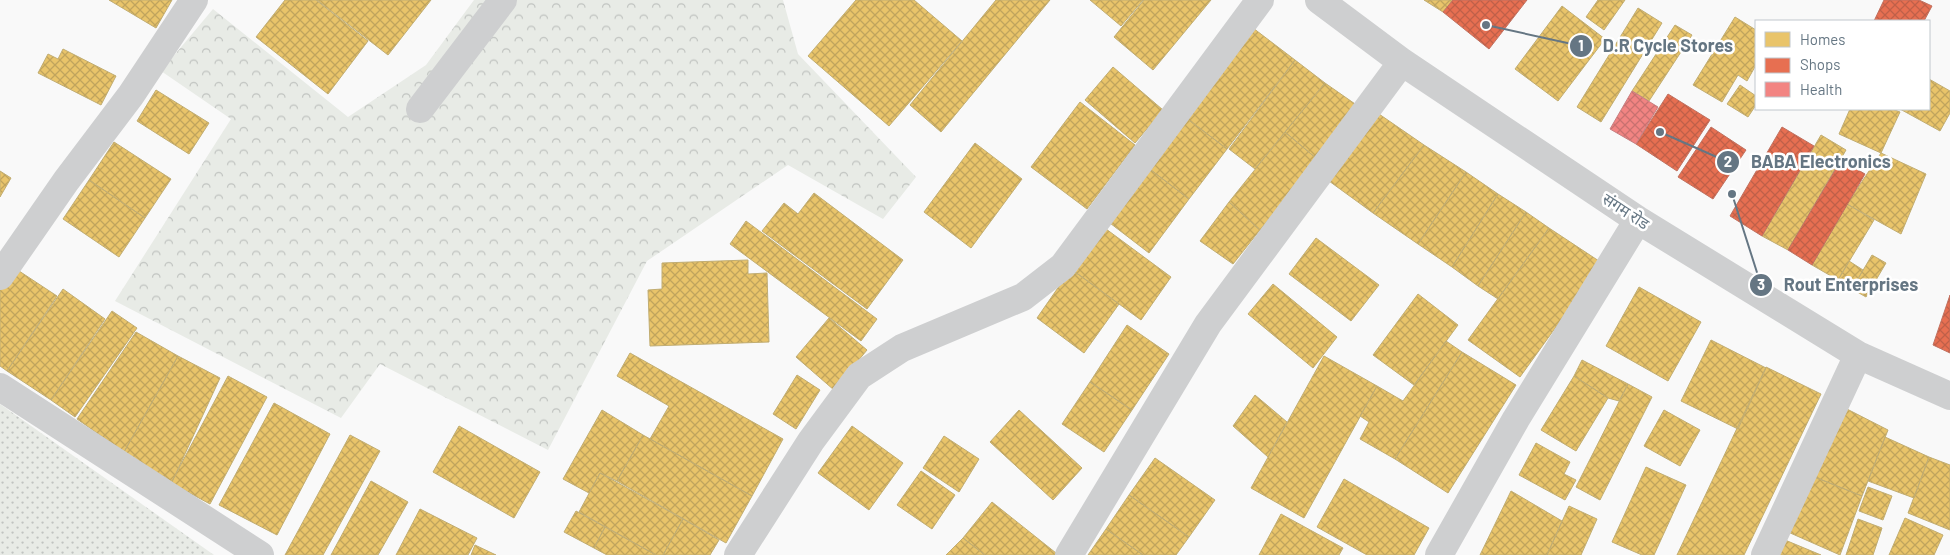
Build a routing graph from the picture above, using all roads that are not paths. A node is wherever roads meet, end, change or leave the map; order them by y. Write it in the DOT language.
graph roads {
  1 [pos="194,0"];
  2 [pos="504,0"];
  3 [pos="1260,0"];
  4 [pos="1319,0"];
  5 [pos="1402,62"];
  6 [pos="420,109"];
  7 [pos="1638,220"];
  8 [pos="0,276"];
  9 [pos="1858,354"];
  10 [pos="0,387"];
  11 [pos="1950,396"];
  12 [pos="260,555"];
  13 [pos="738,555"];
  14 [pos="1068,555"];
  15 [pos="1439,555"];
  16 [pos="1765,555"];
  1 -- 8 [label="street"];
  2 -- 6 [label="street"];
  3 -- 13 [label="street"];
  4 -- 5 [label="street, संगम रोड"];
  5 -- 7 [label="street, संगम रोड"];
  5 -- 14 [label="street"];
  7 -- 9 [label="street, संगम रोड"];
  7 -- 15 [label="street"];
  9 -- 11 [label="street, संगम रोड"];
  9 -- 16 [label="street"];
  10 -- 12 [label="street"];
}
